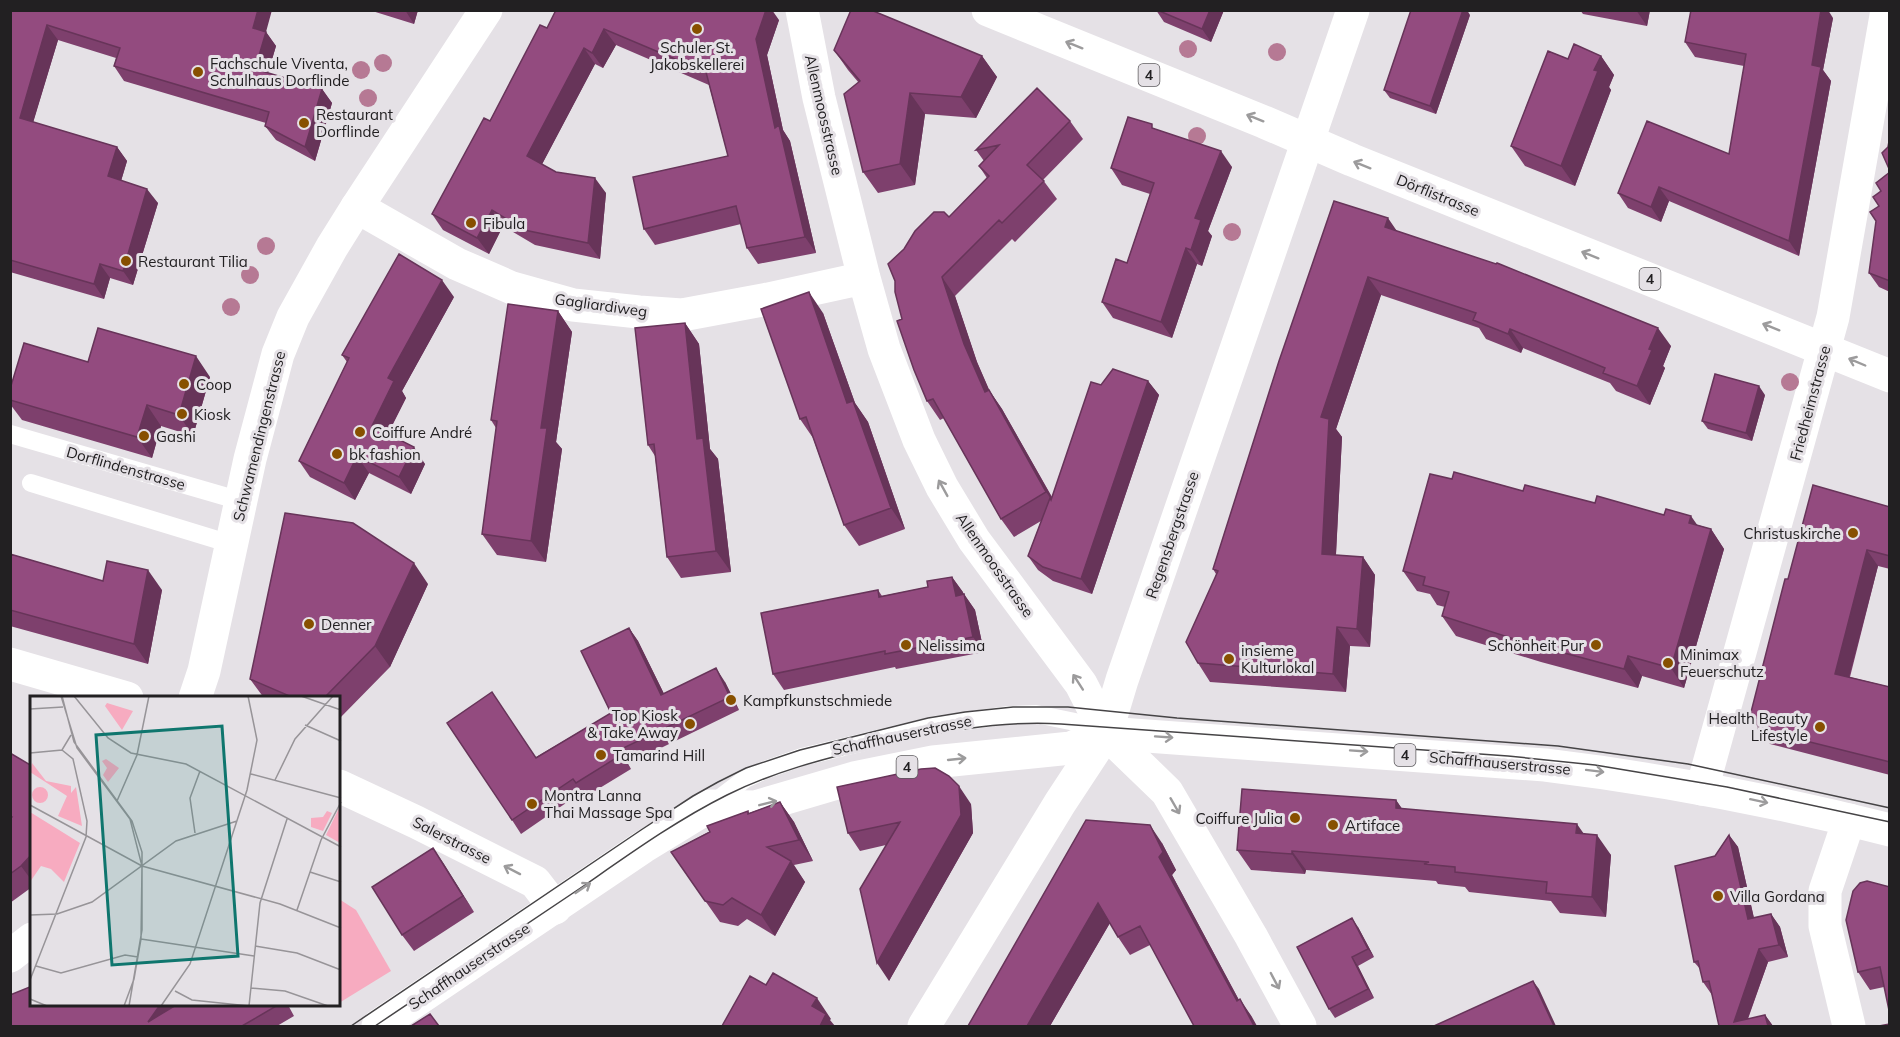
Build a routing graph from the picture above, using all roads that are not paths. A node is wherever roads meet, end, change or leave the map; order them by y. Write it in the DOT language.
graph roads {
  1 [pos="486,10"];
  2 [pos="802,10"];
  3 [pos="988,10"];
  4 [pos="1353,10"];
  5 [pos="1887,10"];
  6 [pos="1308,142"];
  7 [pos="357,207"];
  8 [pos="864,278"];
  9 [pos="1825,348"];
  10 [pos="1890,376"];
  11 [pos="10,434"];
  12 [pos="31,483"];
  13 [pos="241,501"];
  14 [pos="231,544"];
  15 [pos="10,664"];
  16 [pos="120,696"];
  17 [pos="196,696"];
  18 [pos="1106,733"];
  19 [pos="340,786"];
  20 [pos="1702,789"];
  21 [pos="1849,820"];
  22 [pos="1890,830"];
  23 [pos="555,908"];
  24 [pos="30,941"];
  25 [pos="10,956"];
  26 [pos="378,1026"];
  27 [pos="924,1026"];
  28 [pos="1300,1026"];
  29 [pos="1849,1026"];
  1 -- 7 [label="street, Schwamendingenstrasse"];
  2 -- 8 [label="street, Allenmoosstrasse"];
  6 -- 3 [label="street, Dörflistrasse / 4, one-way"];
  4 -- 6 [label="street, Regensbergstrasse"];
  5 -- 9 [label="street, Friedheimstrasse"];
  9 -- 6 [label="street, Dörflistrasse / 4, one-way"];
  6 -- 18 [label="street, Regensbergstrasse"];
  7 -- 8 [label="street, Gagliardiweg"];
  7 -- 13 [label="street, Schwamendingenstrasse"];
  18 -- 8 [label="street, Allenmoosstrasse, one-way"];
  10 -- 9 [label="street, Dörflistrasse / 4, one-way"];
  9 -- 20 [label="street, Friedheimstrasse"];
  11 -- 13 [label="lane, Dorflindenstrasse"];
  12 -- 14 [label="lane"];
  13 -- 14 [label="street, Schwamendingenstrasse"];
  14 -- 17 [label="street, Schwamendingenstrasse"];
  15 -- 16 [label="street"];
  18 -- 20 [label="street, Schaffhauserstrasse / 4, one-way"];
  23 -- 18 [label="street, Schaffhauserstrasse / 4, one-way"];
  18 -- 27 [label="street, Regensbergstrasse"];
  18 -- 28 [label="street, Allenmoosstrasse, one-way"];
  23 -- 19 [label="street, Salerstrasse, one-way"];
  20 -- 21 [label="street, Schaffhauserstrasse / 4, one-way"];
  21 -- 22 [label="street, Schaffhauserstrasse / 4"];
  21 -- 29 [label="street"];
  23 -- 26 [label="street, Schaffhauserstrasse / 4"];
  24 -- 25 [label="street"];
}
